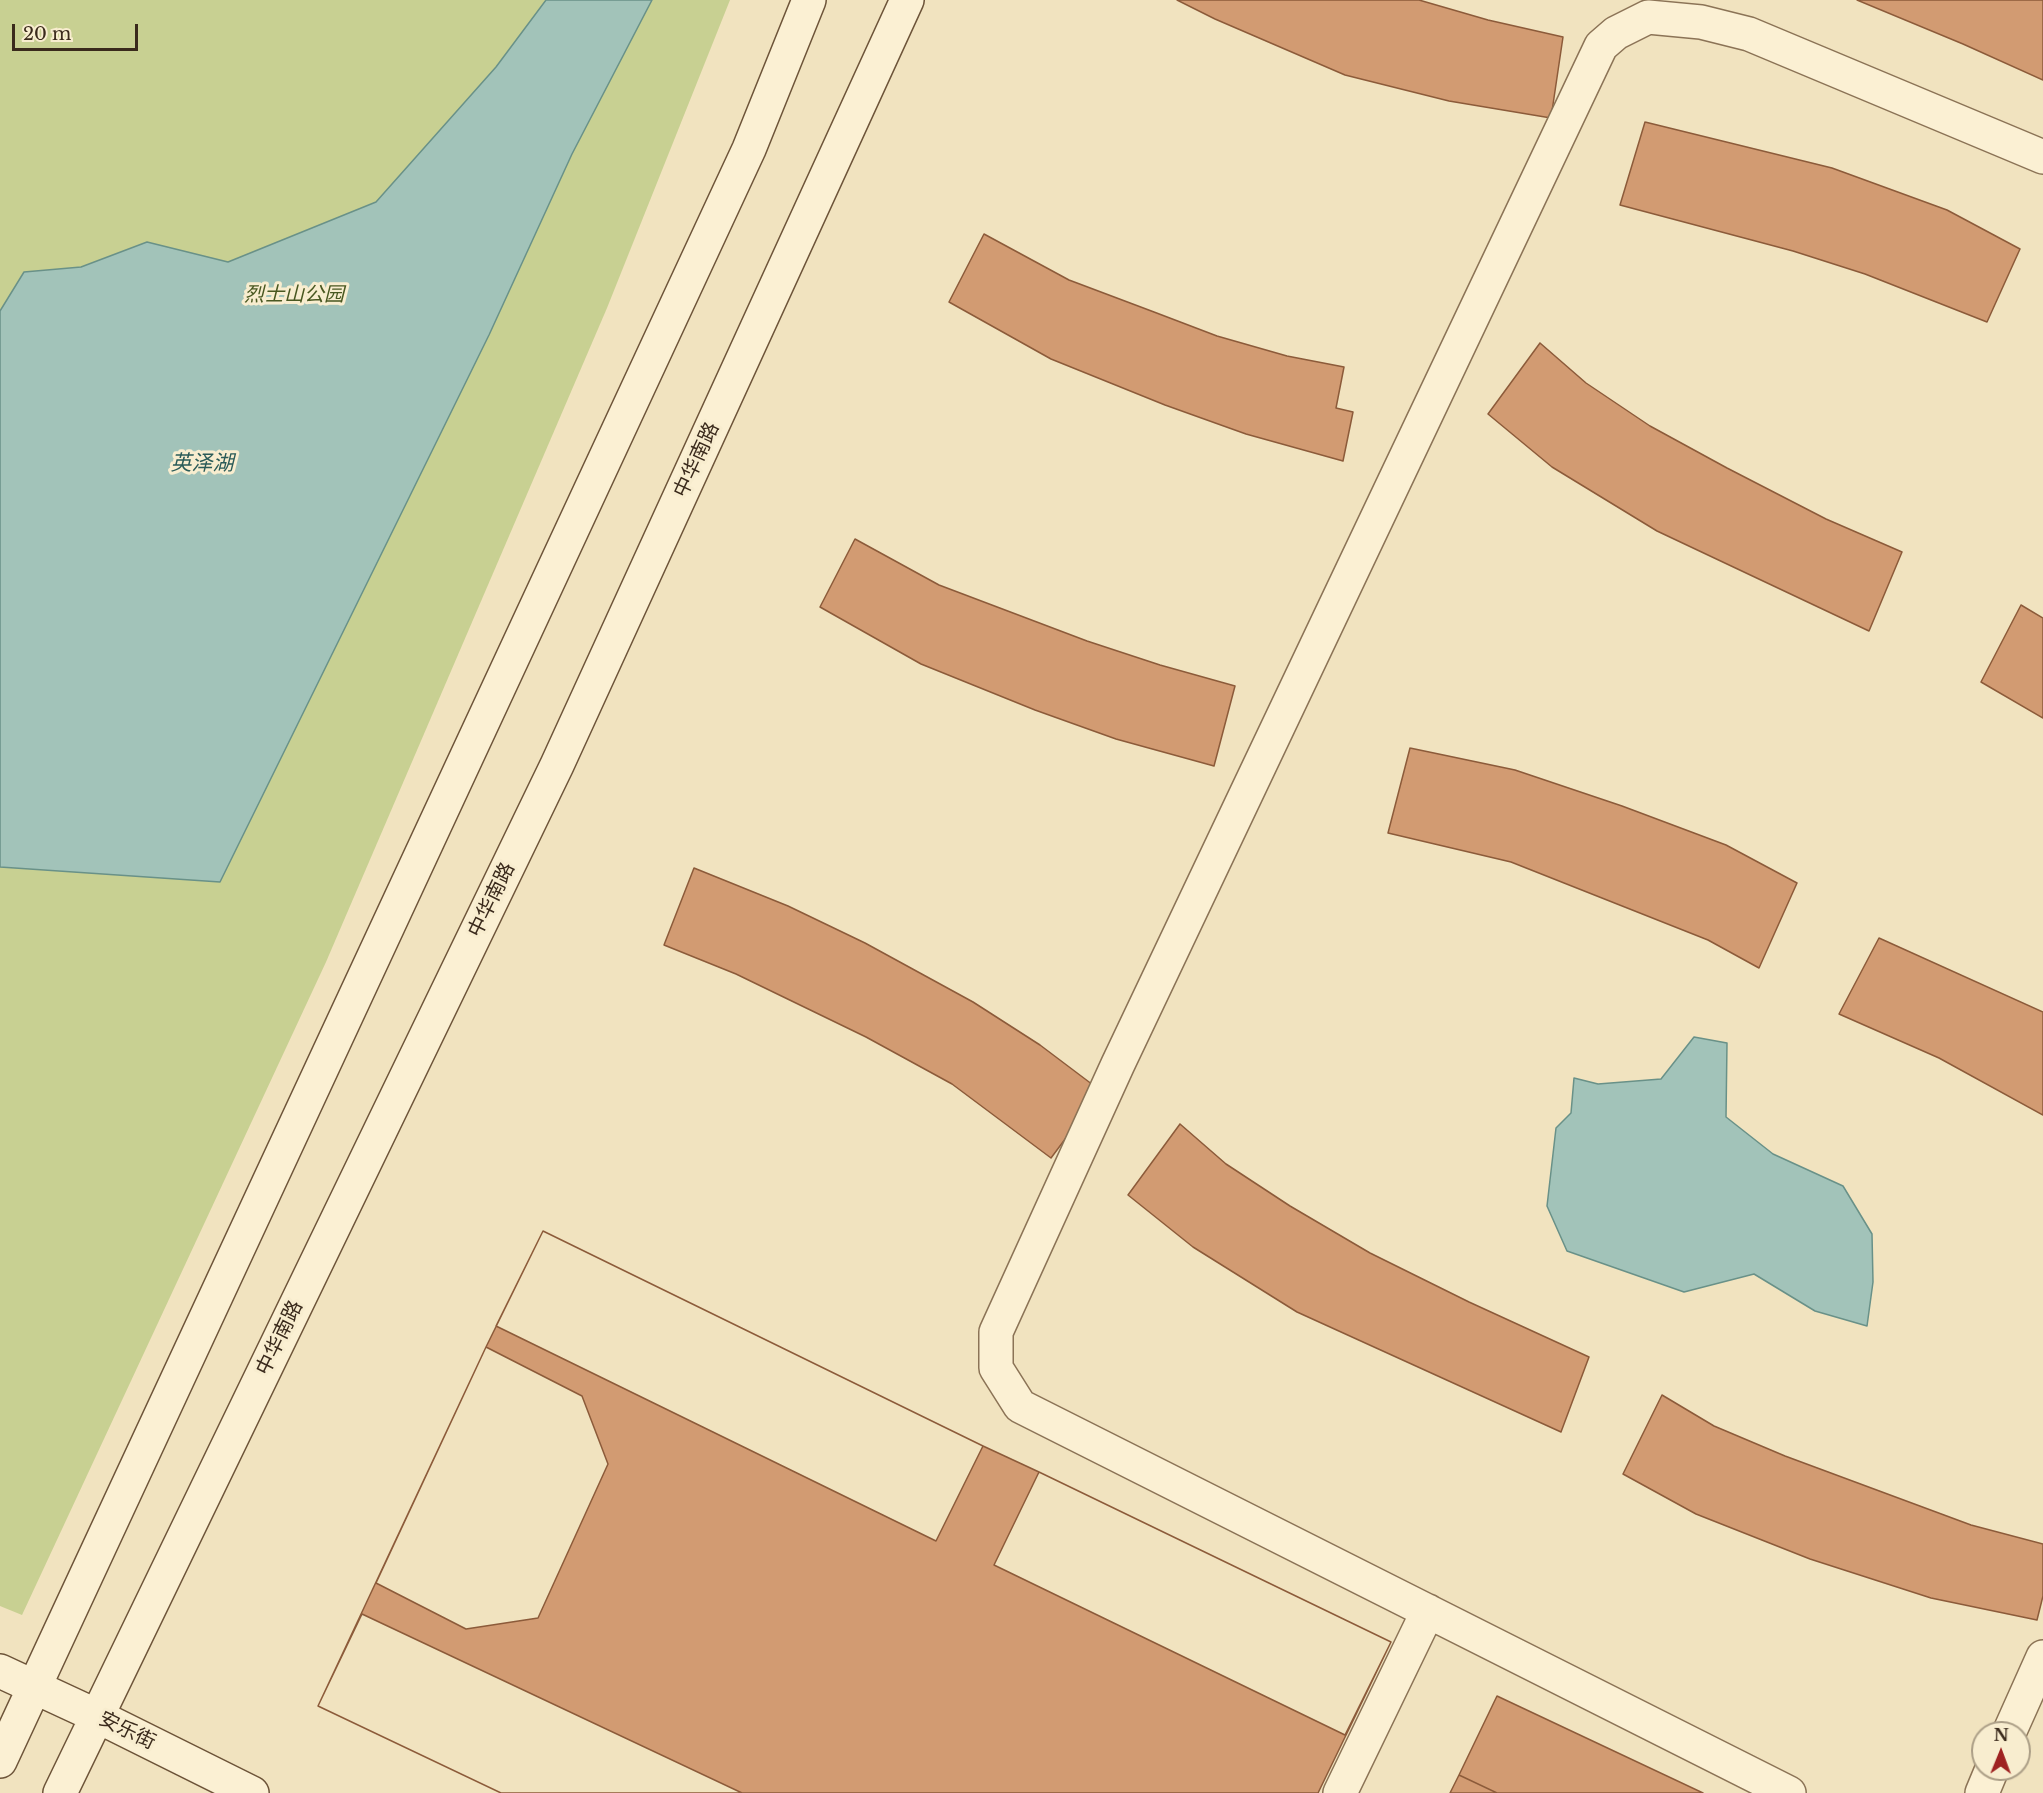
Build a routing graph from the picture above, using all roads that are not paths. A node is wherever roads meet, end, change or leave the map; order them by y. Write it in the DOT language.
graph roads {
  1 [pos="809,0"];
  2 [pos="908,0"];
  3 [pos="2043,157"];
  4 [pos="1428,1611"];
  5 [pos="2043,1657"];
  6 [pos="0,1671"];
  7 [pos="35,1688"];
  8 [pos="97,1716"];
  9 [pos="2014,1721"];
  10 [pos="0,1761"];
  11 [pos="60,1793"];
  12 [pos="252,1793"];
  13 [pos="1340,1793"];
  14 [pos="1789,1793"];
  1 -- 7 [label="main road"];
  2 -- 8 [label="main road, 中华南路"];
  3 -- 4 [label="main road"];
  4 -- 13 [label="main road"];
  4 -- 14 [label="main road"];
  5 -- 9 [label="main road"];
  6 -- 7 [label="main road, 安乐街"];
  7 -- 8 [label="main road, 安乐街"];
  7 -- 10 [label="main road"];
  8 -- 11 [label="main road, 中华南路"];
  8 -- 12 [label="main road, 安乐街"];
}
